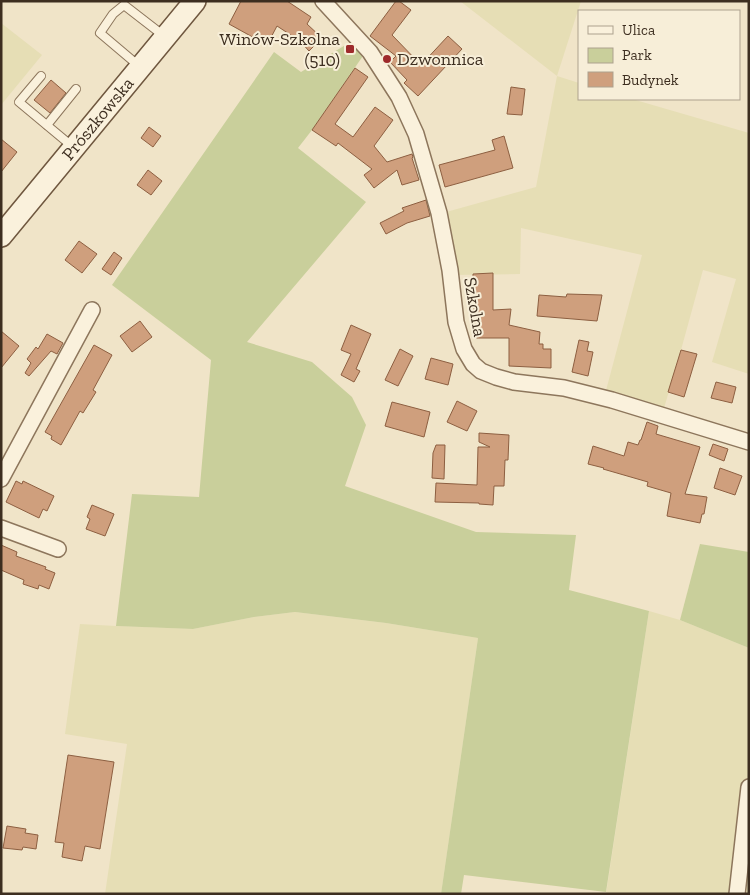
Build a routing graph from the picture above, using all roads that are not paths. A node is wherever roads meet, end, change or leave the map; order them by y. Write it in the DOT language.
graph roads {
  1 [pos="195,1"];
  2 [pos="322,1"];
  3 [pos="166,37"];
  4 [pos="140,68"];
  5 [pos="41,76"];
  6 [pos="76,90"];
  7 [pos="47,125"];
  8 [pos="74,148"];
  9 [pos="1,236"];
  10 [pos="92,310"];
  11 [pos="749,442"];
  12 [pos="1,479"];
  13 [pos="1,528"];
  14 [pos="58,549"];
  15 [pos="749,787"];
  16 [pos="737,894"];
  1 -- 3 [label="main road, Prószkowska"];
  2 -- 11 [label="street, Szkolna"];
  3 -- 4 [label="main road, Prószkowska"];
  3 -- 4 [label="lane"];
  4 -- 8 [label="main road, Prószkowska"];
  5 -- 7 [label="lane"];
  6 -- 7 [label="lane"];
  7 -- 8 [label="lane"];
  8 -- 9 [label="main road, Prószkowska"];
  10 -- 12 [label="street"];
  13 -- 14 [label="street"];
  15 -- 16 [label="street"];
}
